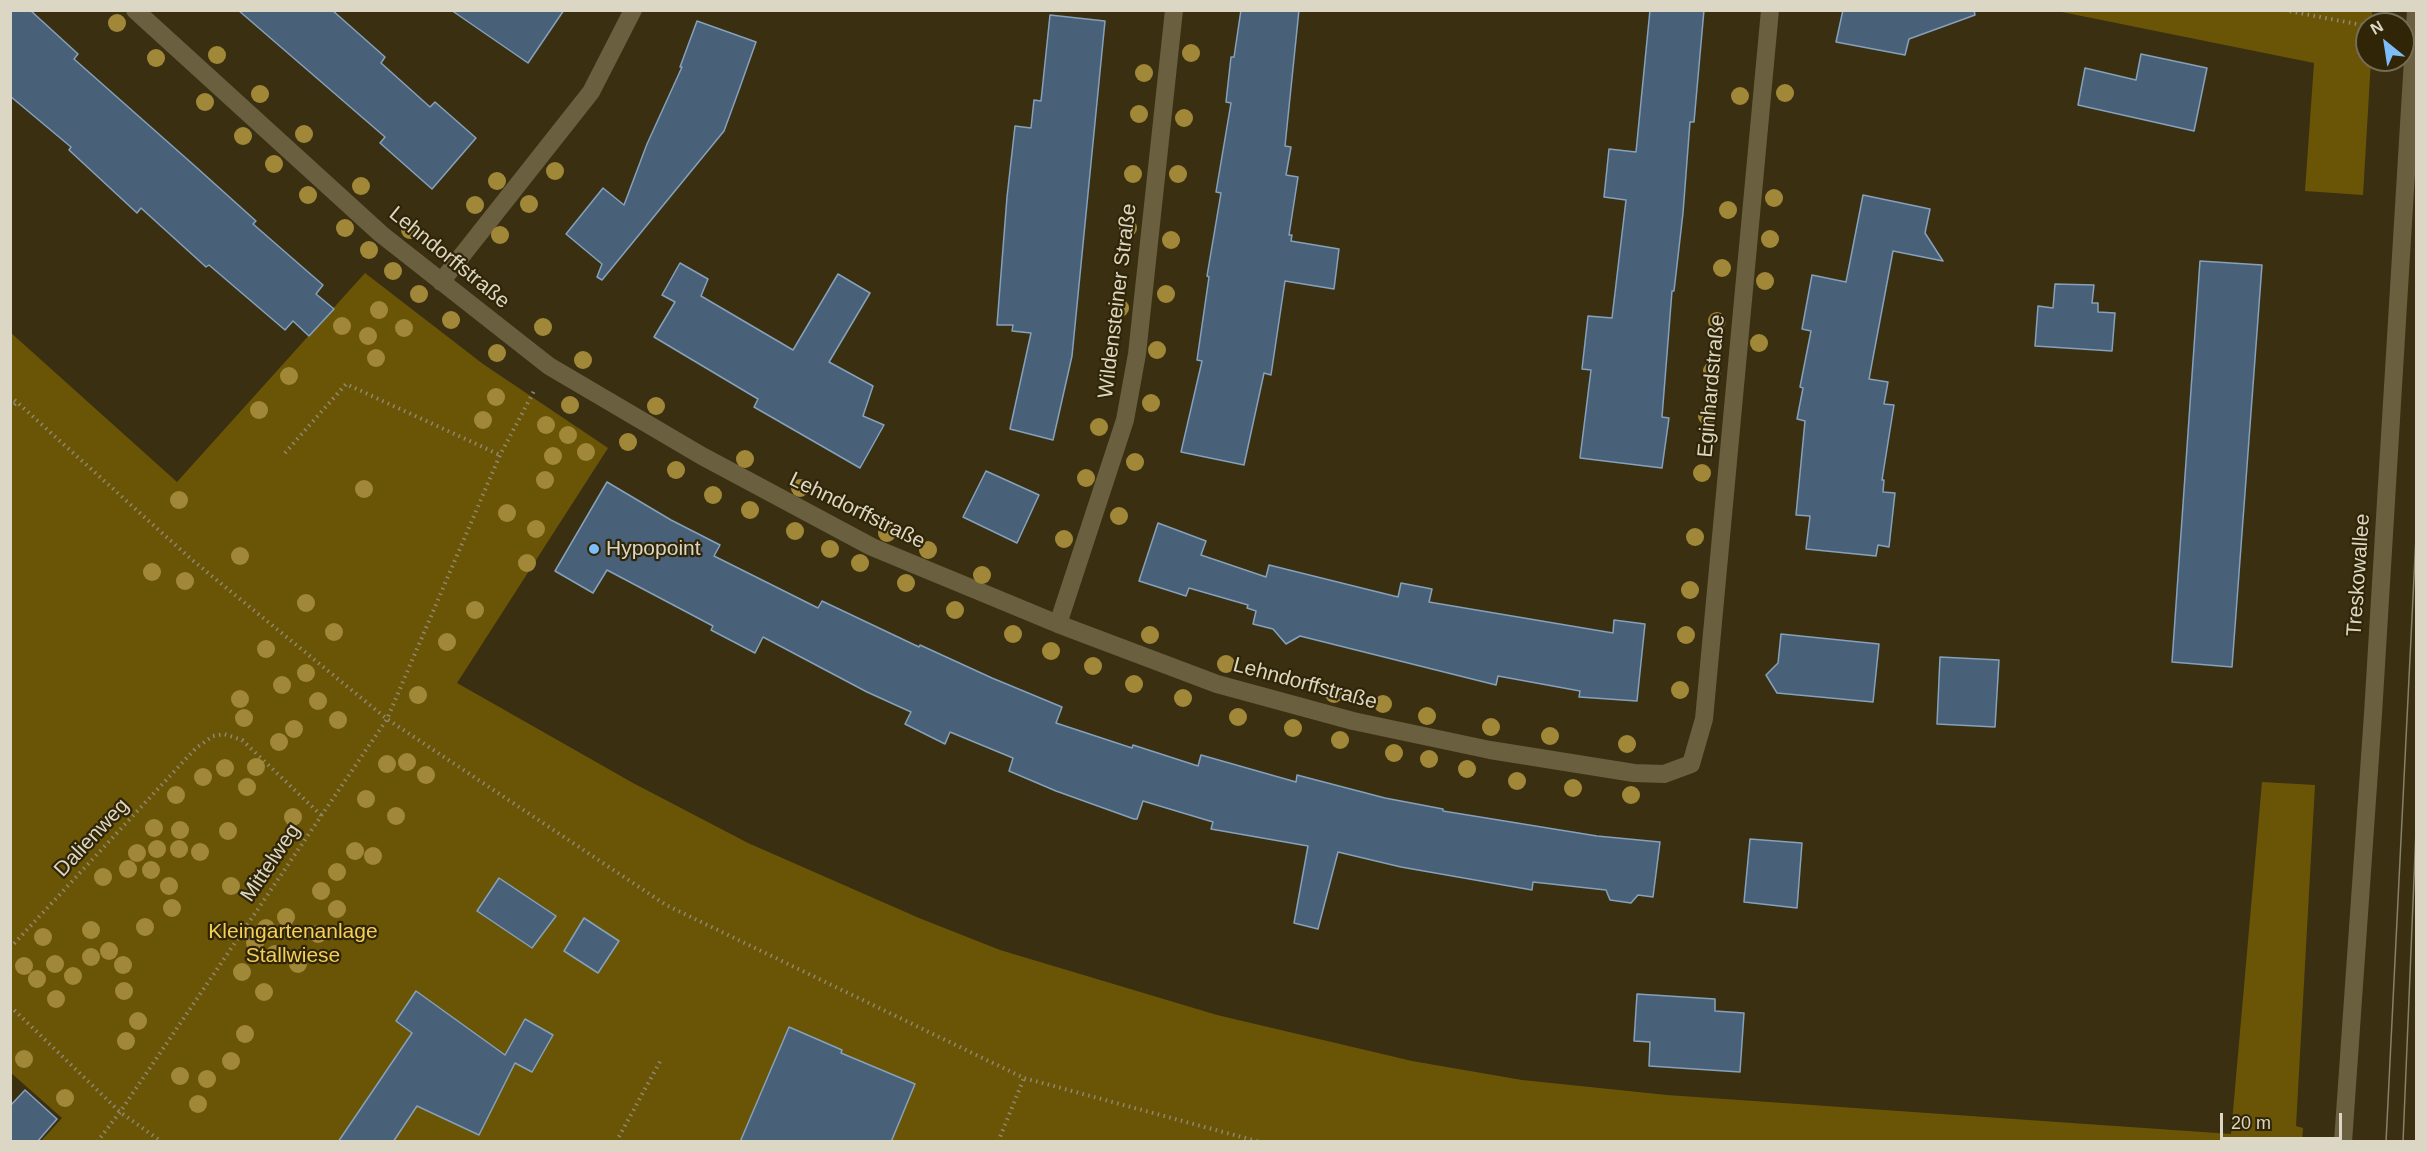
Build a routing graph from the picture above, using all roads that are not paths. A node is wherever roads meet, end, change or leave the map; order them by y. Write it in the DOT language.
graph roads {
  1 [pos="135,10"];
  2 [pos="633,10"];
  3 [pos="1174,10"];
  4 [pos="1770,10"];
  5 [pos="2416,10"];
  6 [pos="441,282"];
  7 [pos="1058,624"];
  8 [pos="1691,764"];
  9 [pos="2343,1142"];
  1 -- 6 [label="street, Lehndorffstraße"];
  2 -- 6 [label="street"];
  3 -- 7 [label="street, Wildensteiner Straße"];
  4 -- 8 [label="street, Eginhardstraße"];
  5 -- 9 [label="street, Treskowallee"];
  6 -- 7 [label="street, Lehndorffstraße"];
  7 -- 8 [label="street, Lehndorffstraße"];
}
